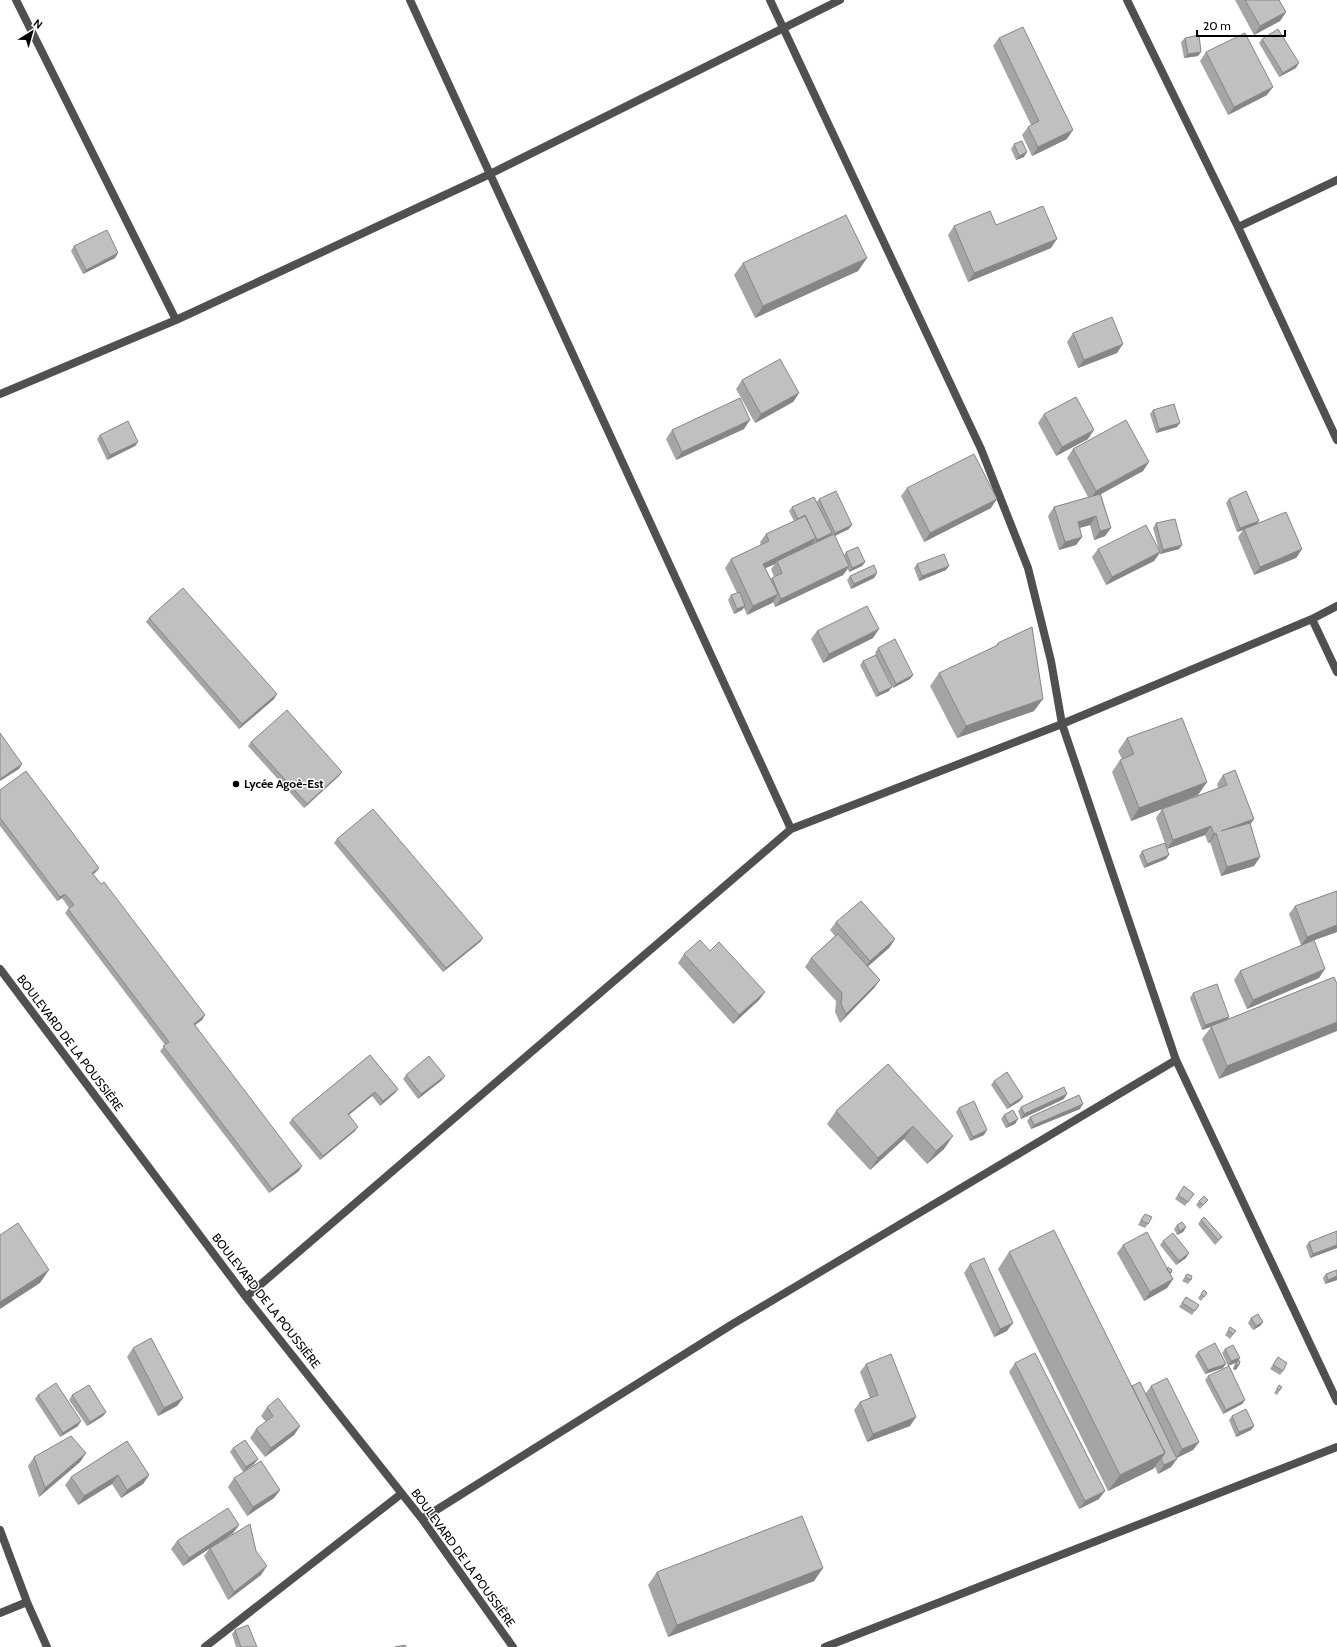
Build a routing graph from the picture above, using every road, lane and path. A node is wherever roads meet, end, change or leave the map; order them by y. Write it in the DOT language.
graph roads {
  1 [pos="16,0"];
  2 [pos="410,0"];
  3 [pos="770,0"];
  4 [pos="840,0"];
  5 [pos="1127,0"];
  6 [pos="784,27"];
  7 [pos="490,174"];
  8 [pos="1337,180"];
  9 [pos="1238,227"];
  10 [pos="176,320"];
  11 [pos="0,394"];
  12 [pos="1337,440"];
  13 [pos="1337,606"];
  14 [pos="1312,619"];
  15 [pos="1337,672"];
  16 [pos="1062,724"];
  17 [pos="791,828"];
  18 [pos="0,969"];
  19 [pos="1176,1060"];
  20 [pos="246,1297"];
  21 [pos="1337,1401"];
  22 [pos="1337,1447"];
  23 [pos="400,1494"];
  24 [pos="422,1519"];
  25 [pos="0,1530"];
  26 [pos="27,1602"];
  27 [pos="0,1613"];
  28 [pos="47,1647"];
  29 [pos="205,1647"];
  30 [pos="513,1647"];
  31 [pos="825,1647"];
  1 -- 10 [label="street"];
  2 -- 7 [label="street"];
  3 -- 6 [label="street"];
  4 -- 6 [label="street"];
  5 -- 9 [label="street"];
  6 -- 7 [label="street"];
  6 -- 16 [label="street"];
  7 -- 10 [label="street"];
  7 -- 17 [label="street"];
  8 -- 9 [label="street"];
  9 -- 12 [label="street"];
  10 -- 11 [label="street"];
  13 -- 14 [label="street"];
  14 -- 15 [label="street"];
  14 -- 16 [label="street"];
  16 -- 17 [label="street"];
  16 -- 19 [label="street"];
  17 -- 20 [label="street"];
  18 -- 20 [label="street, BOULEVARD DE LA POUSSIÈRE"];
  19 -- 21 [label="street"];
  19 -- 24 [label="street"];
  20 -- 23 [label="street, BOULEVARD DE LA POUSSIÈRE"];
  22 -- 31 [label="street"];
  23 -- 24 [label="street, BOULEVARD DE LA POUSSIÈRE"];
  23 -- 29 [label="street"];
  24 -- 30 [label="street, BOULEVARD DE LA POUSSIÈRE"];
  25 -- 26 [label="street"];
  26 -- 27 [label="street"];
  26 -- 28 [label="street"];
}
